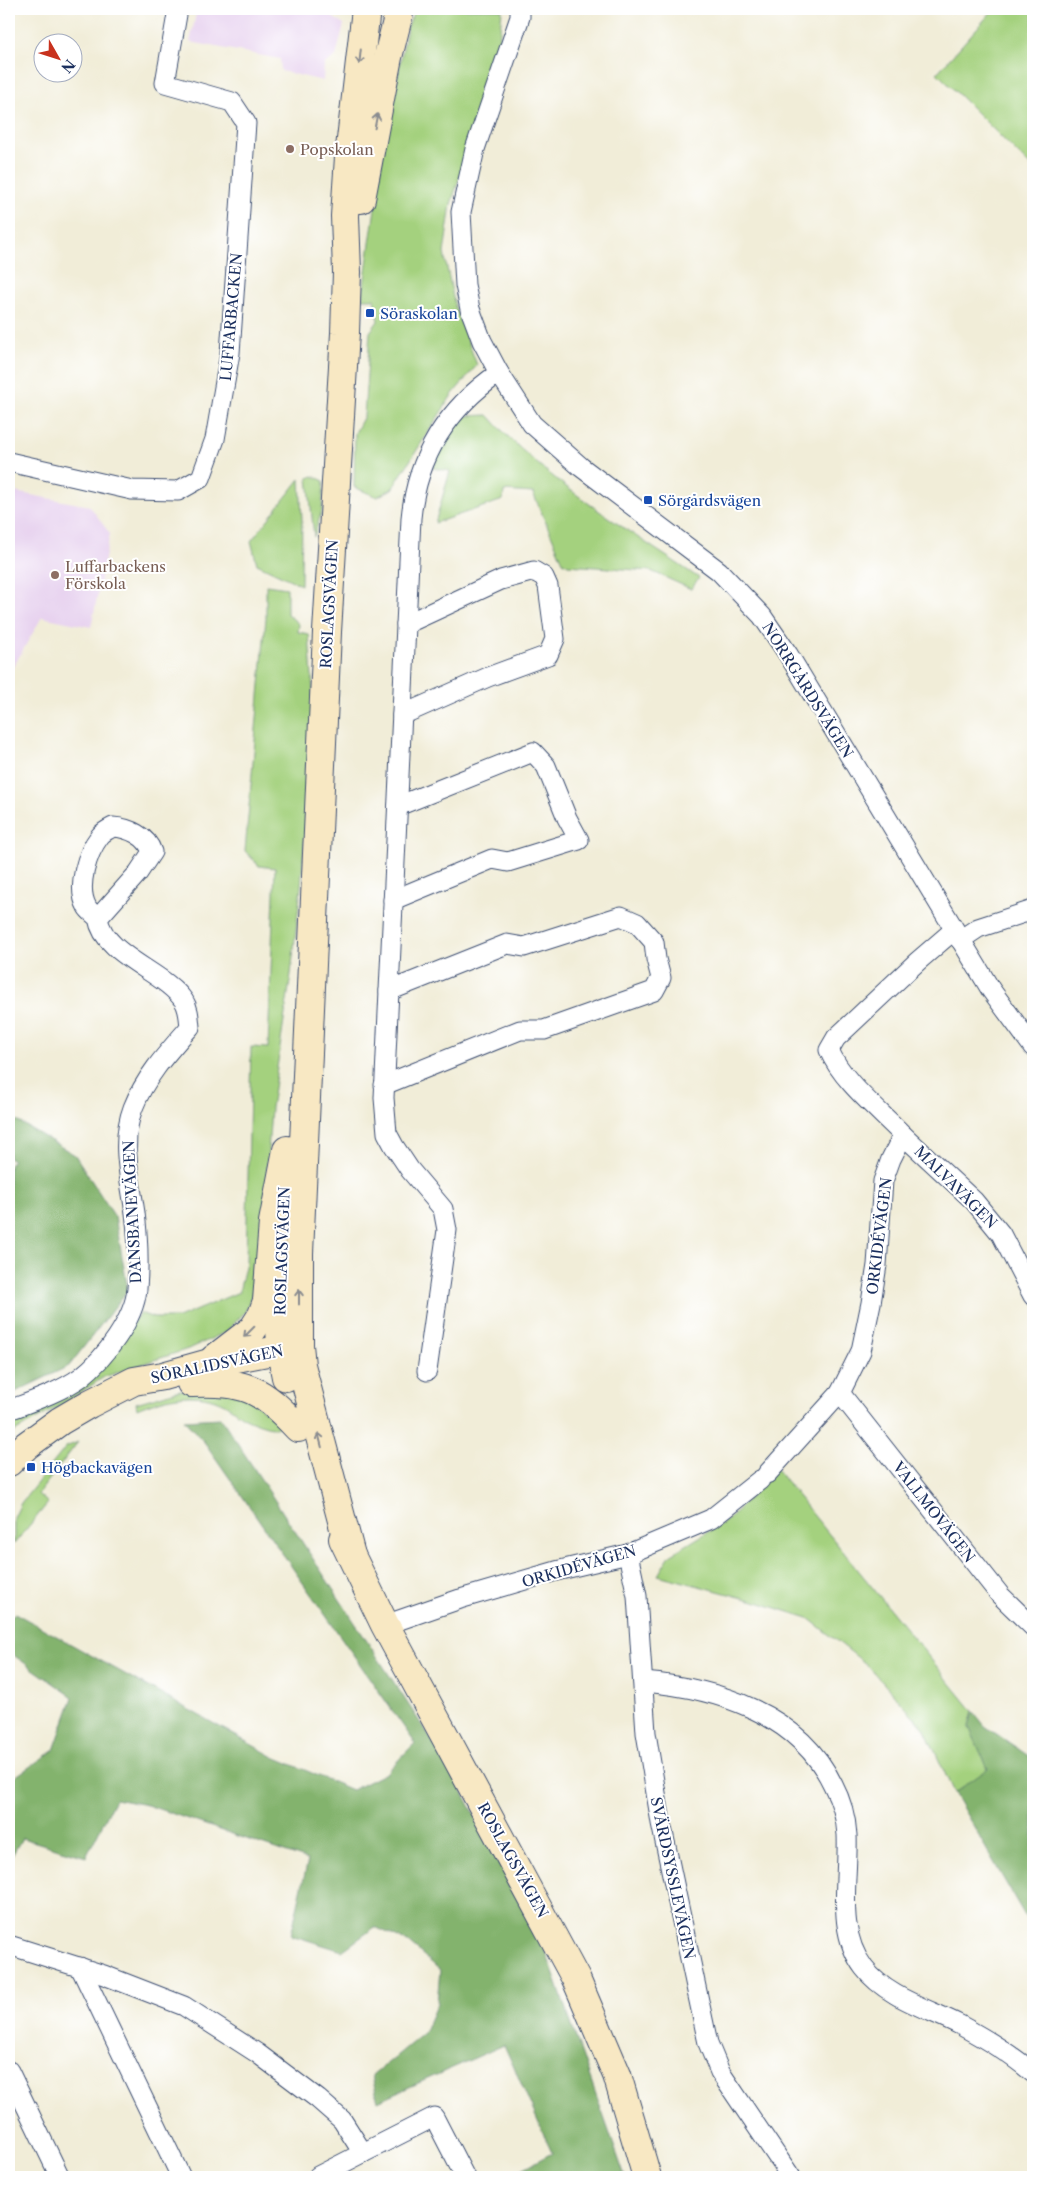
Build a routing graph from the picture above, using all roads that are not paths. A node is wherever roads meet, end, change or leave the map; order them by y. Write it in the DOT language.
graph roads {
  1 [pos="178,9"];
  2 [pos="366,9"];
  3 [pos="400,9"];
  4 [pos="508,9"];
  5 [pos="520,9"];
  6 [pos="505,62"];
  7 [pos="347,272"];
  8 [pos="499,373"];
  9 [pos="9,462"];
  10 [pos="406,624"];
  11 [pos="402,715"];
  12 [pos="398,806"];
  13 [pos="393,900"];
  14 [pos="1033,910"];
  15 [pos="98,918"];
  16 [pos="957,935"];
  17 [pos="313,936"];
  18 [pos="389,991"];
  19 [pos="1033,1047"];
  20 [pos="384,1085"];
  21 [pos="903,1135"];
  22 [pos="286,1150"];
  23 [pos="1033,1296"];
  24 [pos="291,1357"];
  25 [pos="427,1371"];
  26 [pos="199,1374"];
  27 [pos="840,1393"];
  28 [pos="9,1410"];
  29 [pos="298,1428"];
  30 [pos="9,1462"];
  31 [pos="628,1554"];
  32 [pos="351,1555"];
  33 [pos="385,1625"];
  34 [pos="1033,1627"];
  35 [pos="643,1682"];
  36 [pos="9,1945"];
  37 [pos="80,1967"];
  38 [pos="9,2071"];
  39 [pos="1033,2073"];
  40 [pos="363,2153"];
  41 [pos="340,2172"];
  42 [pos="318,2176"];
  43 [pos="60,2177"];
  44 [pos="181,2177"];
  45 [pos="465,2177"];
  46 [pos="648,2177"];
  47 [pos="791,2177"];
  1 -- 9 [label="street, LUFFARBACKEN"];
  2 -- 7 [label="main road, ROSLAGSVÄGEN, one-way"];
  7 -- 3 [label="main road, ROSLAGSVÄGEN, one-way"];
  4 -- 6 [label="street, NORRGÅRDSVÄGEN"];
  5 -- 6 [label="street, NORRGÅRDSVÄGEN"];
  6 -- 8 [label="street, NORRGÅRDSVÄGEN"];
  7 -- 17 [label="main road, ROSLAGSVÄGEN"];
  8 -- 10 [label="street"];
  8 -- 16 [label="street, NORRGÅRDSVÄGEN"];
  10 -- 11 [label="street"];
  10 -- 11 [label="street"];
  11 -- 12 [label="street"];
  12 -- 13 [label="street"];
  12 -- 13 [label="street"];
  13 -- 18 [label="street"];
  14 -- 16 [label="street"];
  15 -- 15 [label="street, DANSBANEVÄGEN"];
  15 -- 28 [label="street, DANSBANEVÄGEN"];
  16 -- 19 [label="street, NORRGÅRDSVÄGEN"];
  16 -- 21 [label="street"];
  17 -- 22 [label="main road, ROSLAGSVÄGEN"];
  24 -- 17 [label="main road, ROSLAGSVÄGEN, one-way"];
  18 -- 20 [label="street"];
  18 -- 20 [label="street"];
  20 -- 25 [label="street"];
  21 -- 23 [label="street, MALVAVÄGEN"];
  21 -- 27 [label="street, ORKIDÉVÄGEN"];
  22 -- 24 [label="main road, ROSLAGSVÄGEN"];
  22 -- 26 [label="main road, one-way"];
  24 -- 26 [label="main road, SÖRALIDSVÄGEN"];
  24 -- 29 [label="main road, ROSLAGSVÄGEN"];
  32 -- 24 [label="main road, ROSLAGSVÄGEN, one-way"];
  26 -- 29 [label="main road"];
  26 -- 30 [label="main road, SÖRALIDSVÄGEN"];
  27 -- 31 [label="street, ORKIDÉVÄGEN"];
  27 -- 34 [label="street, VALLMOVÄGEN"];
  29 -- 32 [label="main road, ROSLAGSVÄGEN"];
  31 -- 33 [label="street, ORKIDÉVÄGEN"];
  31 -- 35 [label="street, SVÄRDSYSSLEVÄGEN"];
  32 -- 33 [label="main road, ROSLAGSVÄGEN"];
  33 -- 46 [label="main road, ROSLAGSVÄGEN"];
  35 -- 39 [label="street"];
  35 -- 47 [label="street, SVÄRDSYSSLEVÄGEN"];
  36 -- 37 [label="street"];
  37 -- 40 [label="street"];
  37 -- 44 [label="street"];
  38 -- 43 [label="street"];
  40 -- 41 [label="street"];
  40 -- 45 [label="street"];
  41 -- 42 [label="street"];
}
